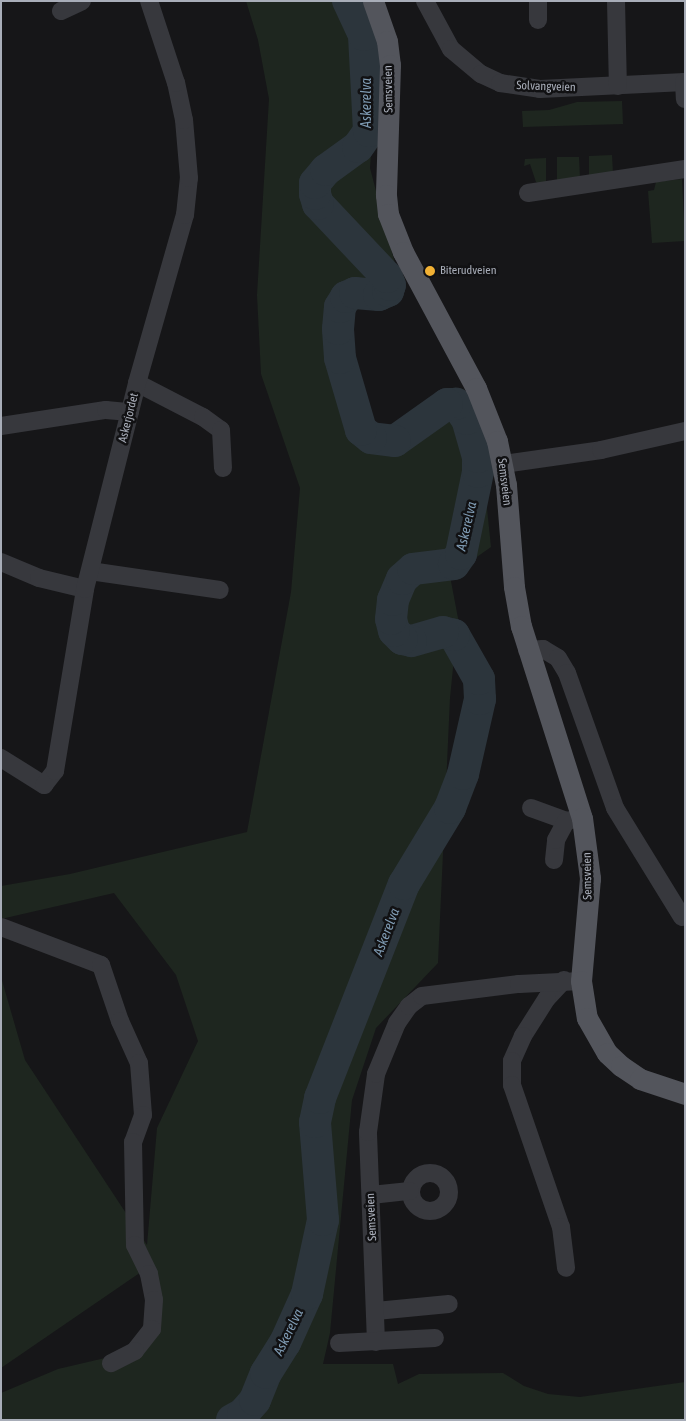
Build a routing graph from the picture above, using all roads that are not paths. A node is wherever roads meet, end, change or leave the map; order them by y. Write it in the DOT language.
graph roads {
  1 [pos="82,1"];
  2 [pos="149,1"];
  3 [pos="373,1"];
  4 [pos="425,1"];
  5 [pos="538,1"];
  6 [pos="616,1"];
  7 [pos="60,11"];
  8 [pos="538,20"];
  9 [pos="684,82"];
  10 [pos="618,86"];
  11 [pos="685,100"];
  12 [pos="685,169"];
  13 [pos="528,193"];
  14 [pos="137,383"];
  15 [pos="130,412"];
  16 [pos="1,426"];
  17 [pos="685,431"];
  18 [pos="503,464"];
  19 [pos="223,468"];
  20 [pos="1,562"];
  21 [pos="90,571"];
  22 [pos="85,589"];
  23 [pos="220,590"];
  24 [pos="527,650"];
  25 [pos="1,758"];
  26 [pos="531,808"];
  27 [pos="574,820"];
  28 [pos="554,860"];
  29 [pos="682,917"];
  30 [pos="1,927"];
  31 [pos="572,981"];
  32 [pos="685,1094"];
  33 [pos="410,1191"];
  34 [pos="371,1195"];
  35 [pos="566,1268"];
  36 [pos="449,1304"];
  37 [pos="376,1311"];
  38 [pos="435,1338"];
  39 [pos="376,1342"];
  40 [pos="339,1343"];
  41 [pos="112,1363"];
  1 -- 7 [label="street"];
  2 -- 14 [label="street, Askerjordet"];
  3 -- 18 [label="main road, Semsveien"];
  4 -- 10 [label="street, Solvangveien"];
  5 -- 8 [label="street"];
  6 -- 10 [label="street"];
  9 -- 10 [label="street, Solvangveien"];
  9 -- 11 [label="street, Solvangveien"];
  12 -- 13 [label="street"];
  14 -- 15 [label="street, Askerjordet"];
  14 -- 19 [label="street"];
  15 -- 16 [label="street"];
  15 -- 21 [label="street, Askerjordet"];
  17 -- 18 [label="street"];
  18 -- 24 [label="main road, Semsveien"];
  20 -- 22 [label="street"];
  21 -- 22 [label="street, Askerjordet"];
  21 -- 23 [label="street"];
  22 -- 25 [label="street, Askerjordet"];
  24 -- 27 [label="main road, Semsveien"];
  24 -- 29 [label="street"];
  26 -- 27 [label="street"];
  27 -- 28 [label="street"];
  27 -- 31 [label="main road, Semsveien"];
  30 -- 41 [label="street"];
  31 -- 32 [label="main road, Semsveien"];
  31 -- 34 [label="street, Semsveien"];
  31 -- 35 [label="street"];
  33 -- 34 [label="street"];
  34 -- 37 [label="street, Semsveien"];
  36 -- 37 [label="street"];
  37 -- 39 [label="street, Semsveien"];
  38 -- 39 [label="street"];
  39 -- 40 [label="street"];
}
